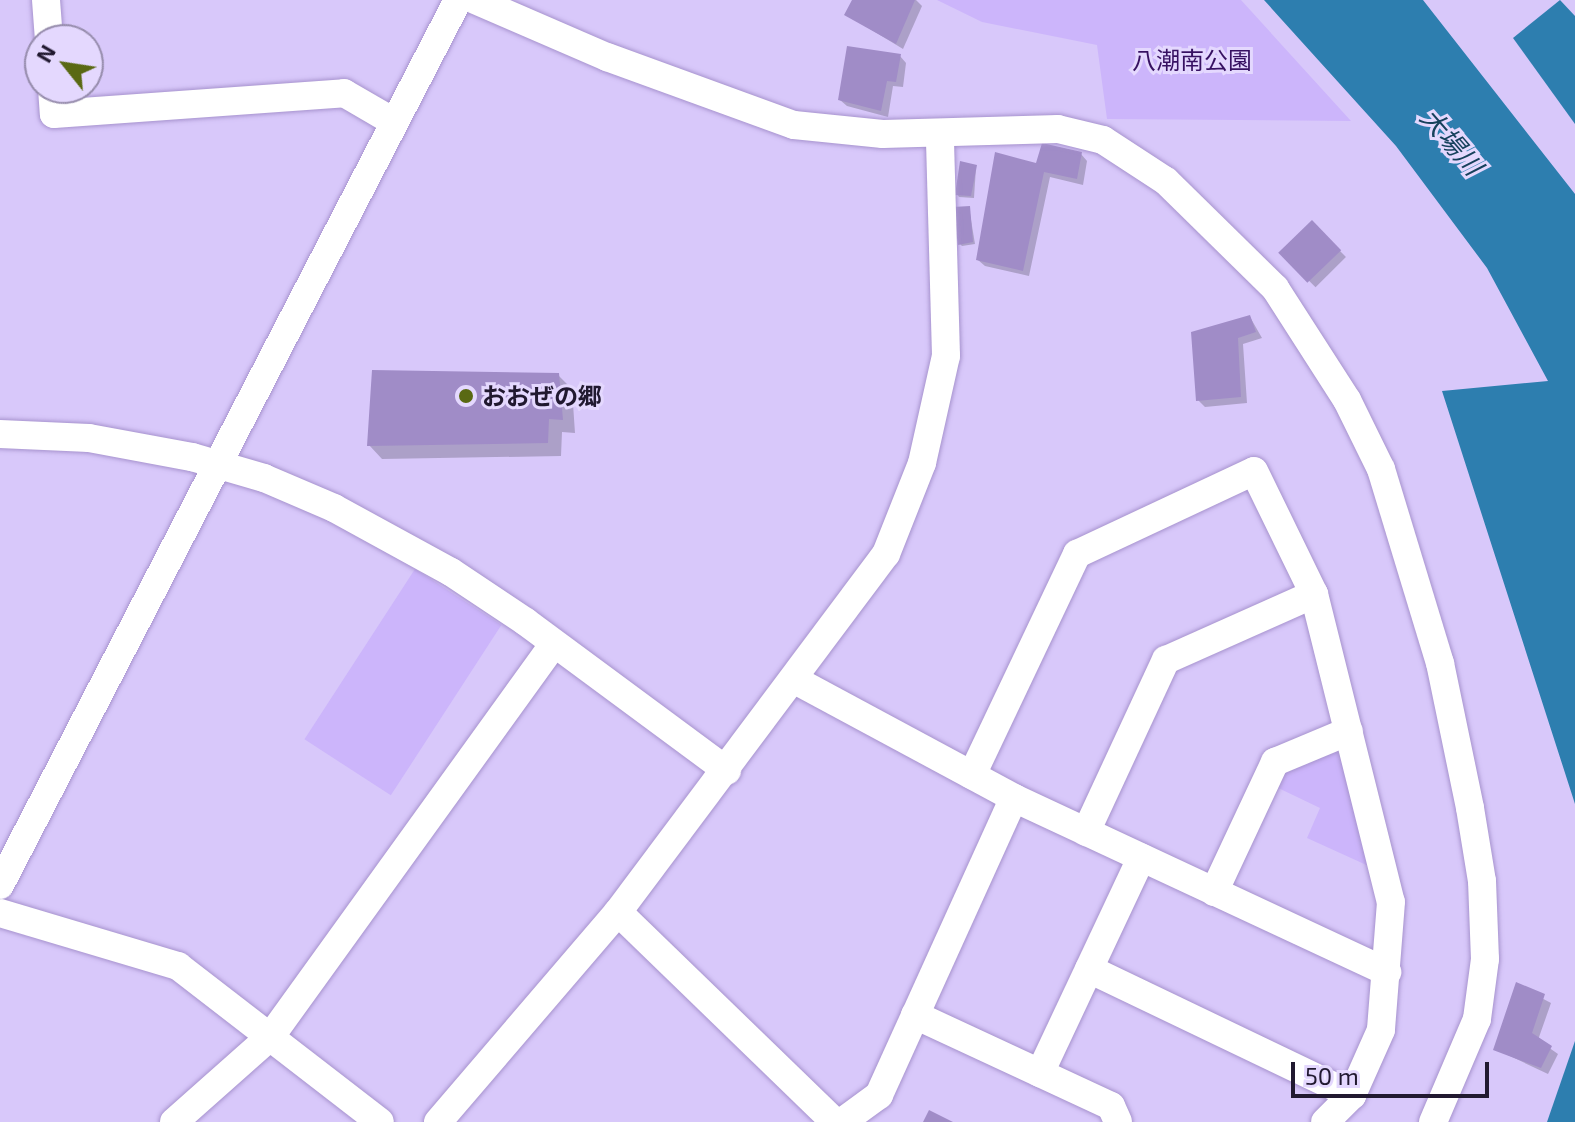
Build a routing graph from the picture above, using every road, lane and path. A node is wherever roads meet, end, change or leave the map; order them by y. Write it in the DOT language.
graph roads {
  1 [pos="46,0"];
  2 [pos="458,0"];
  3 [pos="475,0"];
  4 [pos="48,24"];
  5 [pos="53,104"];
  6 [pos="394,122"];
  7 [pos="940,135"];
  8 [pos="0,434"];
  9 [pos="220,464"];
  10 [pos="1314,594"];
  11 [pos="554,644"];
  12 [pos="795,680"];
  13 [pos="1349,731"];
  14 [pos="727,771"];
  15 [pos="972,775"];
  16 [pos="1014,798"];
  17 [pos="1086,832"];
  18 [pos="1141,858"];
  19 [pos="0,885"];
  20 [pos="1214,892"];
  21 [pos="618,912"];
  22 [pos="0,913"];
  23 [pos="1089,969"];
  24 [pos="1387,972"];
  25 [pos="915,1015"];
  26 [pos="271,1036"];
  27 [pos="1040,1073"];
  28 [pos="1352,1095"];
  29 [pos="174,1122"];
  30 [pos="380,1122"];
  31 [pos="438,1122"];
  32 [pos="835,1122"];
  33 [pos="842,1122"];
  34 [pos="1118,1122"];
  35 [pos="1325,1122"];
  36 [pos="1433,1122"];
  1 -- 4 [label="street"];
  2 -- 6 [label="street"];
  3 -- 7 [label="street"];
  5 -- 6 [label="street"];
  6 -- 9 [label="street"];
  7 -- 12 [label="street"];
  7 -- 36 [label="street"];
  8 -- 9 [label="street"];
  9 -- 11 [label="street"];
  9 -- 19 [label="street"];
  10 -- 13 [label="street"];
  10 -- 15 [label="street"];
  10 -- 17 [label="street"];
  11 -- 14 [label="street"];
  11 -- 26 [label="street"];
  12 -- 14 [label="street"];
  12 -- 15 [label="street"];
  13 -- 20 [label="street"];
  13 -- 24 [label="street"];
  14 -- 21 [label="street"];
  15 -- 16 [label="street"];
  16 -- 17 [label="street"];
  16 -- 25 [label="street"];
  17 -- 18 [label="street"];
  18 -- 20 [label="street"];
  18 -- 23 [label="street"];
  20 -- 24 [label="street"];
  21 -- 31 [label="street"];
  21 -- 32 [label="street"];
  22 -- 26 [label="street"];
  23 -- 27 [label="street"];
  23 -- 28 [label="street"];
  24 -- 28 [label="street"];
  25 -- 27 [label="street"];
  25 -- 33 [label="street"];
  26 -- 29 [label="street"];
  26 -- 30 [label="street"];
  27 -- 34 [label="street"];
  28 -- 35 [label="street"];
}
